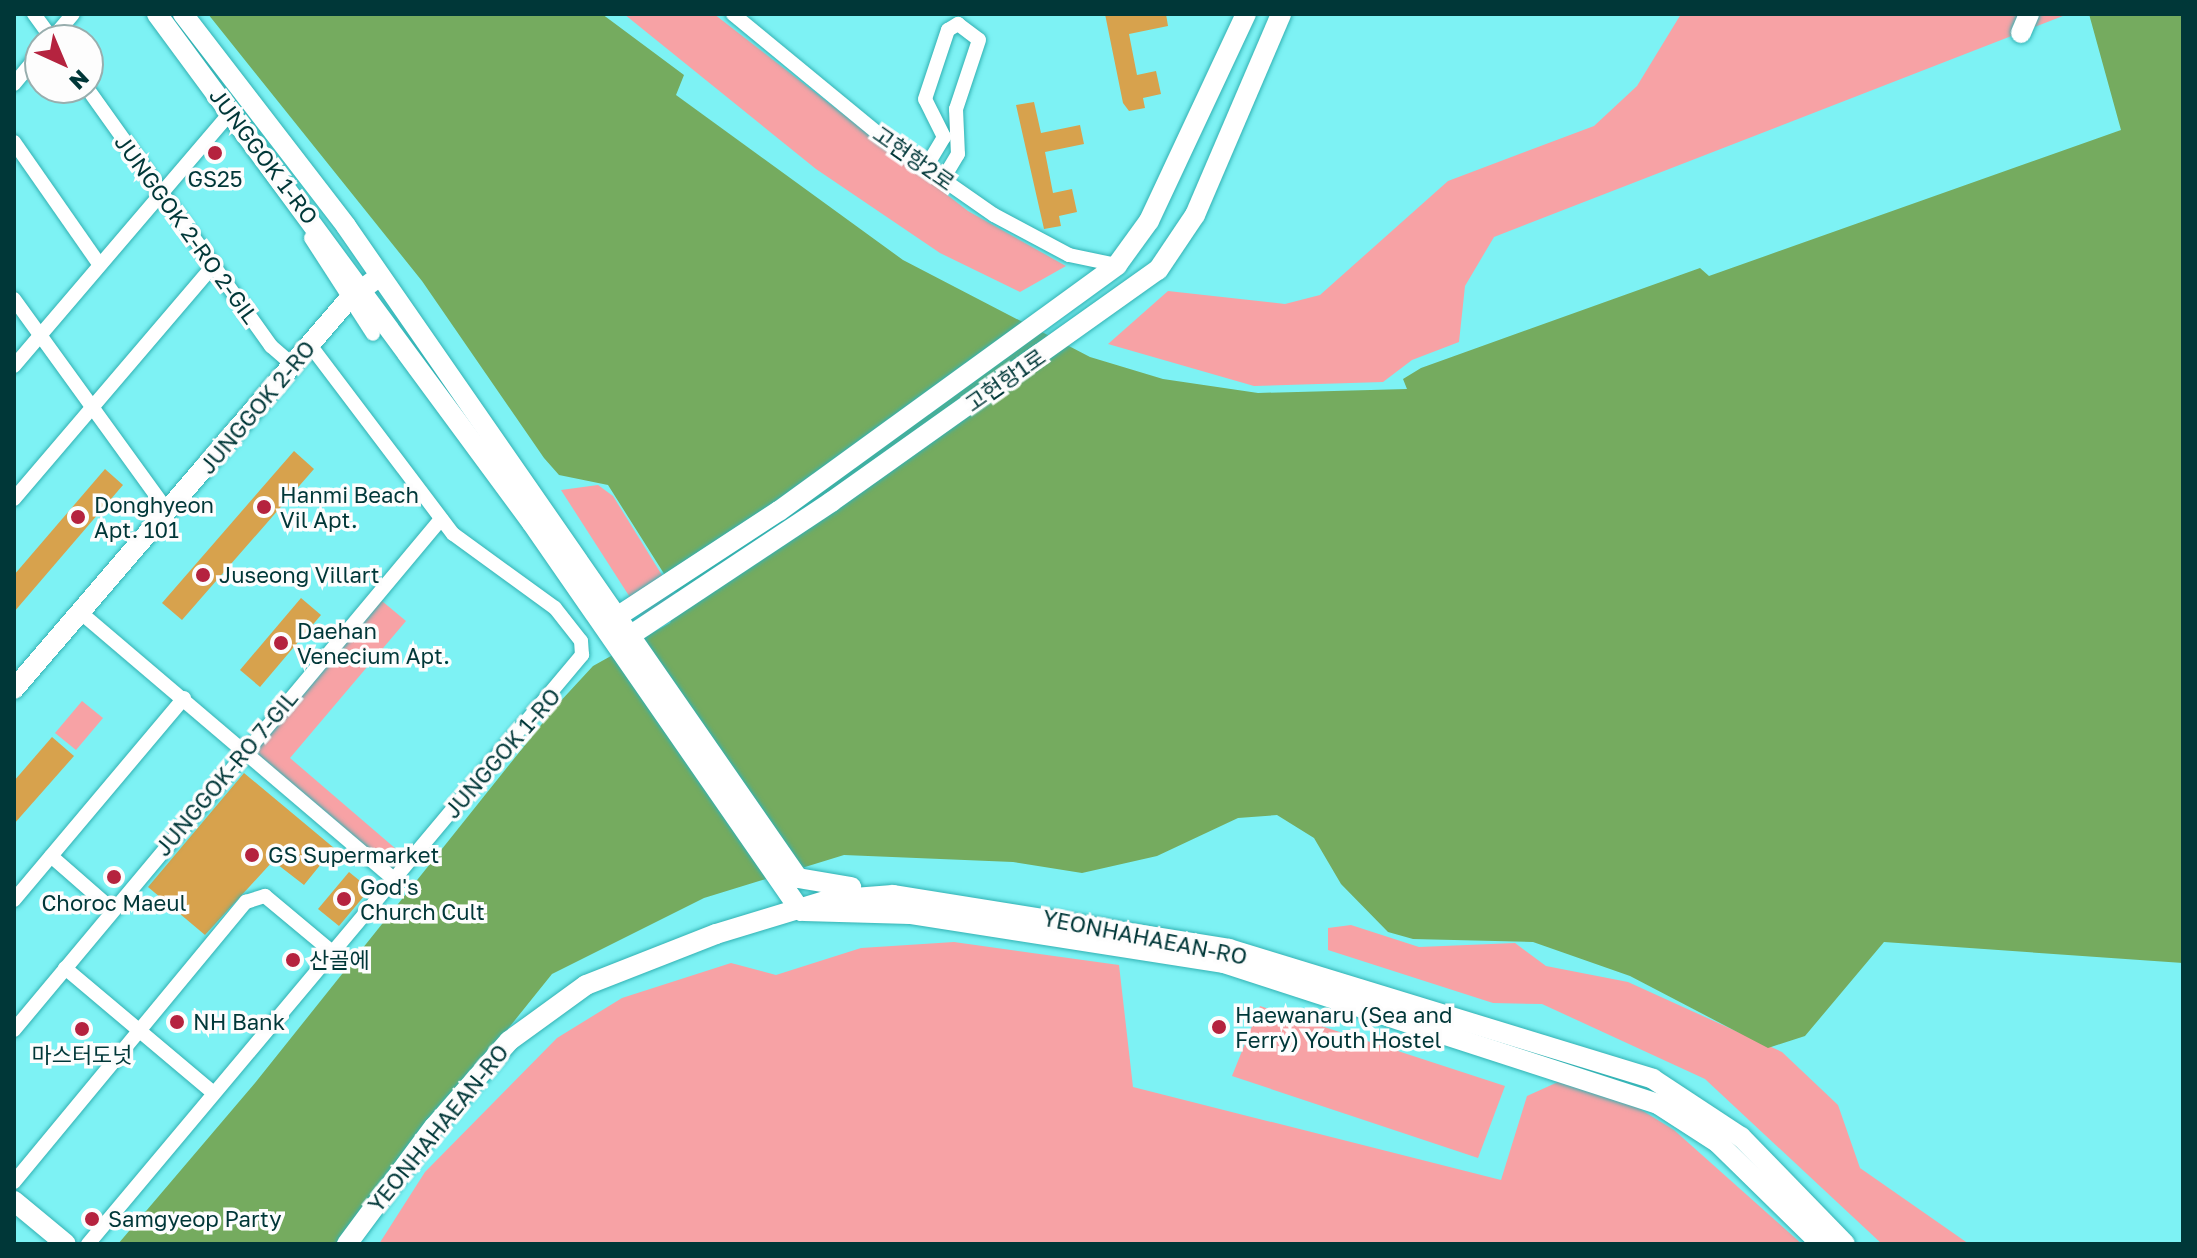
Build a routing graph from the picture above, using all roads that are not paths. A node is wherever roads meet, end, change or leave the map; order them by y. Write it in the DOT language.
graph roads {
  1 [pos="157,14"];
  2 [pos="183,14"];
  3 [pos="733,14"];
  4 [pos="1246,14"];
  5 [pos="1281,14"];
  6 [pos="2029,14"];
  7 [pos="2021,33"];
  8 [pos="98,104"];
  9 [pos="231,112"];
  10 [pos="14,142"];
  11 [pos="926,167"];
  12 [pos="943,179"];
  13 [pos="160,193"];
  14 [pos="99,264"];
  15 [pos="1117,265"];
  16 [pos="213,266"];
  17 [pos="380,276"];
  18 [pos="355,294"];
  19 [pos="14,299"];
  20 [pos="373,334"];
  21 [pos="40,335"];
  22 [pos="310,345"];
  23 [pos="293,365"];
  24 [pos="14,366"];
  25 [pos="91,410"];
  26 [pos="488,449"];
  27 [pos="14,499"];
  28 [pos="168,512"];
  29 [pos="441,519"];
  30 [pos="80,612"];
  31 [pos="609,622"];
  32 [pos="623,641"];
  33 [pos="14,689"];
  34 [pos="184,698"];
  35 [pos="245,750"];
  36 [pos="51,856"];
  37 [pos="394,879"];
  38 [pos="893,895"];
  39 [pos="14,900"];
  40 [pos="113,910"];
  41 [pos="801,911"];
  42 [pos="331,951"];
  43 [pos="65,968"];
  44 [pos="14,1030"];
  45 [pos="140,1031"];
  46 [pos="212,1092"];
  47 [pos="14,1182"];
  48 [pos="14,1201"];
  49 [pos="66,1244"];
  50 [pos="88,1244"];
  51 [pos="347,1244"];
  52 [pos="1821,1244"];
  53 [pos="1845,1244"];
  1 -- 9 [label="street, JUNGGOK 1-RO"];
  2 -- 17 [label="street, JUNGGOK 1-RO"];
  3 -- 11 [label="street, 고현항2로"];
  4 -- 15 [label="street, 고현항1로"];
  5 -- 32 [label="street, 고현항1로"];
  6 -- 7 [label="street"];
  8 -- 13 [label="street, JUNGGOK 2-RO 2-GIL"];
  9 -- 13 [label="street"];
  9 -- 18 [label="street, JUNGGOK 1-RO"];
  10 -- 14 [label="street"];
  11 -- 12 [label="street, 고현항2로"];
  11 -- 12 [label="street"];
  12 -- 15 [label="street, 고현항2로"];
  13 -- 14 [label="street"];
  13 -- 16 [label="street, JUNGGOK 2-RO 2-GIL"];
  14 -- 21 [label="street"];
  15 -- 31 [label="street, 고현항1로"];
  16 -- 23 [label="street, JUNGGOK 2-RO 2-GIL"];
  16 -- 25 [label="street"];
  17 -- 18 [label="street, JUNGGOK 2-RO"];
  17 -- 26 [label="street, JUNGGOK 1-RO"];
  18 -- 20 [label="street"];
  18 -- 22 [label="street, JUNGGOK 2-RO"];
  18 -- 26 [label="street, JUNGGOK 1-RO"];
  19 -- 21 [label="street"];
  21 -- 24 [label="street"];
  21 -- 25 [label="street"];
  22 -- 23 [label="street, JUNGGOK 2-RO"];
  22 -- 29 [label="street, JUNGGOK 1-RO"];
  23 -- 28 [label="street, JUNGGOK 2-RO"];
  25 -- 27 [label="street"];
  25 -- 28 [label="street"];
  26 -- 31 [label="street"];
  28 -- 30 [label="street, JUNGGOK 2-RO"];
  29 -- 35 [label="street, JUNGGOK-RO 7-GIL"];
  29 -- 37 [label="street, JUNGGOK 1-RO"];
  30 -- 33 [label="street, JUNGGOK 2-RO"];
  30 -- 34 [label="street"];
  31 -- 32 [label="street"];
  32 -- 38 [label="street"];
  32 -- 41 [label="street"];
  34 -- 35 [label="street"];
  34 -- 36 [label="street"];
  35 -- 37 [label="street"];
  35 -- 40 [label="street, JUNGGOK-RO 7-GIL"];
  36 -- 39 [label="street"];
  36 -- 40 [label="street"];
  37 -- 42 [label="street, JUNGGOK 1-RO"];
  38 -- 41 [label="street, YEONHAHAEAN-RO"];
  38 -- 53 [label="street, YEONHAHAEAN-RO"];
  40 -- 43 [label="street, JUNGGOK-RO 7-GIL"];
  41 -- 51 [label="street, YEONHAHAEAN-RO"];
  41 -- 52 [label="street, YEONHAHAEAN-RO"];
  42 -- 45 [label="street"];
  42 -- 46 [label="street, JUNGGOK 1-RO"];
  43 -- 44 [label="street, JUNGGOK-RO 7-GIL"];
  43 -- 45 [label="street"];
  45 -- 46 [label="street"];
  45 -- 47 [label="street"];
  46 -- 50 [label="street, JUNGGOK 1-RO"];
  48 -- 49 [label="street"];
}
